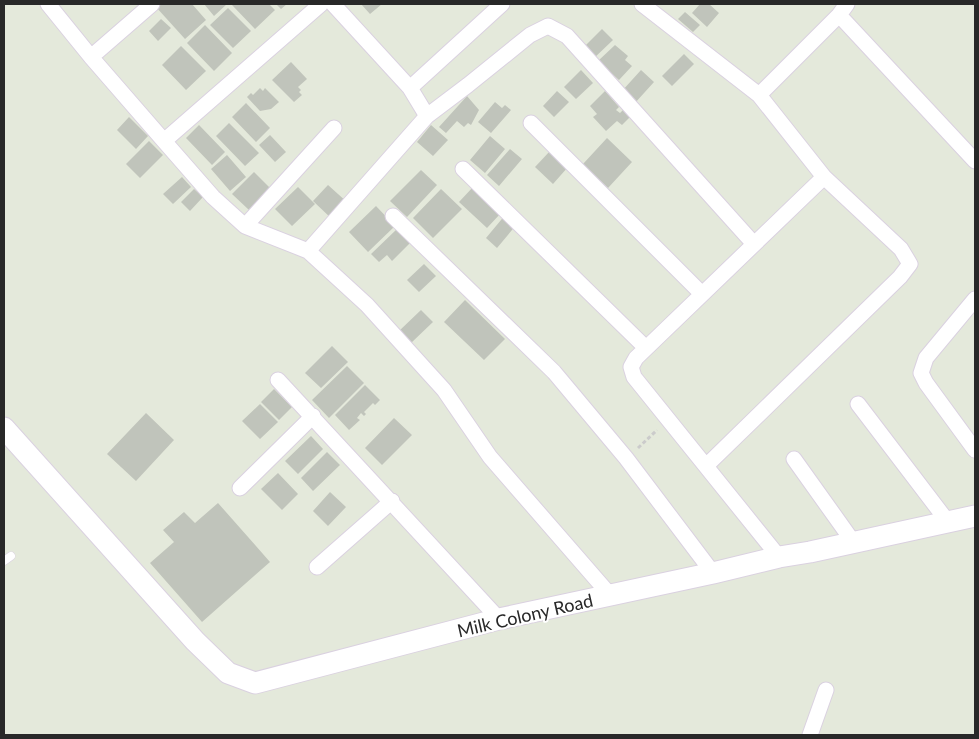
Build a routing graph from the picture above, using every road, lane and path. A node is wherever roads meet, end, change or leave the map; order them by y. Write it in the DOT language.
graph roads {
  1 [pos="48,4"];
  2 [pos="152,4"];
  3 [pos="321,4"];
  4 [pos="333,4"];
  5 [pos="502,4"];
  6 [pos="642,4"];
  7 [pos="843,9"];
  8 [pos="91,57"];
  9 [pos="410,88"];
  10 [pos="759,95"];
  11 [pos="427,116"];
  12 [pos="531,123"];
  13 [pos="334,128"];
  14 [pos="164,141"];
  15 [pos="975,161"];
  16 [pos="463,169"];
  17 [pos="824,177"];
  18 [pos="392,216"];
  19 [pos="245,226"];
  20 [pos="754,244"];
  21 [pos="308,251"];
  22 [pos="702,294"];
  23 [pos="975,299"];
  24 [pos="646,348"];
  25 [pos="278,380"];
  26 [pos="858,404"];
  27 [pos="313,416"];
  28 [pos="669,420"];
  29 [pos="4,428"];
  30 [pos="975,450"];
  31 [pos="626,458"];
  32 [pos="794,459"];
  33 [pos="706,466"];
  34 [pos="240,488"];
  35 [pos="392,501"];
  36 [pos="975,516"];
  37 [pos="948,522"];
  38 [pos="854,543"];
  39 [pos="779,557"];
  40 [pos="317,567"];
  41 [pos="713,573"];
  42 [pos="610,595"];
  43 [pos="499,619"];
  44 [pos="826,690"];
  45 [pos="810,735"];
  1 -- 8 [label="street"];
  2 -- 8 [label="street"];
  3 -- 14 [label="street"];
  4 -- 9 [label="street"];
  5 -- 9 [label="street"];
  6 -- 10 [label="street"];
  7 -- 10 [label="street"];
  7 -- 15 [label="street"];
  8 -- 14 [label="street"];
  9 -- 11 [label="street"];
  10 -- 17 [label="street"];
  11 -- 20 [label="street"];
  11 -- 21 [label="street"];
  12 -- 22 [label="street"];
  13 -- 19 [label="street"];
  14 -- 19 [label="street"];
  16 -- 24 [label="street"];
  17 -- 20 [label="street"];
  17 -- 33 [label="street"];
  18 -- 31 [label="street"];
  19 -- 21 [label="street"];
  20 -- 22 [label="street"];
  21 -- 42 [label="street"];
  22 -- 24 [label="street"];
  23 -- 30 [label="street"];
  24 -- 28 [label="street"];
  25 -- 27 [label="street"];
  26 -- 37 [label="street"];
  27 -- 34 [label="street"];
  27 -- 35 [label="street"];
  28 -- 31 [label="path"];
  28 -- 33 [label="street"];
  29 -- 43 [label="street, Milk Colony Road"];
  31 -- 41 [label="street"];
  32 -- 38 [label="street"];
  33 -- 39 [label="street"];
  35 -- 40 [label="street"];
  35 -- 43 [label="street"];
  36 -- 37 [label="street, Milk Colony Road"];
  37 -- 38 [label="street, Milk Colony Road"];
  38 -- 39 [label="street, Milk Colony Road"];
  39 -- 41 [label="street, Milk Colony Road"];
  41 -- 42 [label="street, Milk Colony Road"];
  42 -- 43 [label="street, Milk Colony Road"];
  44 -- 45 [label="street"];
}
